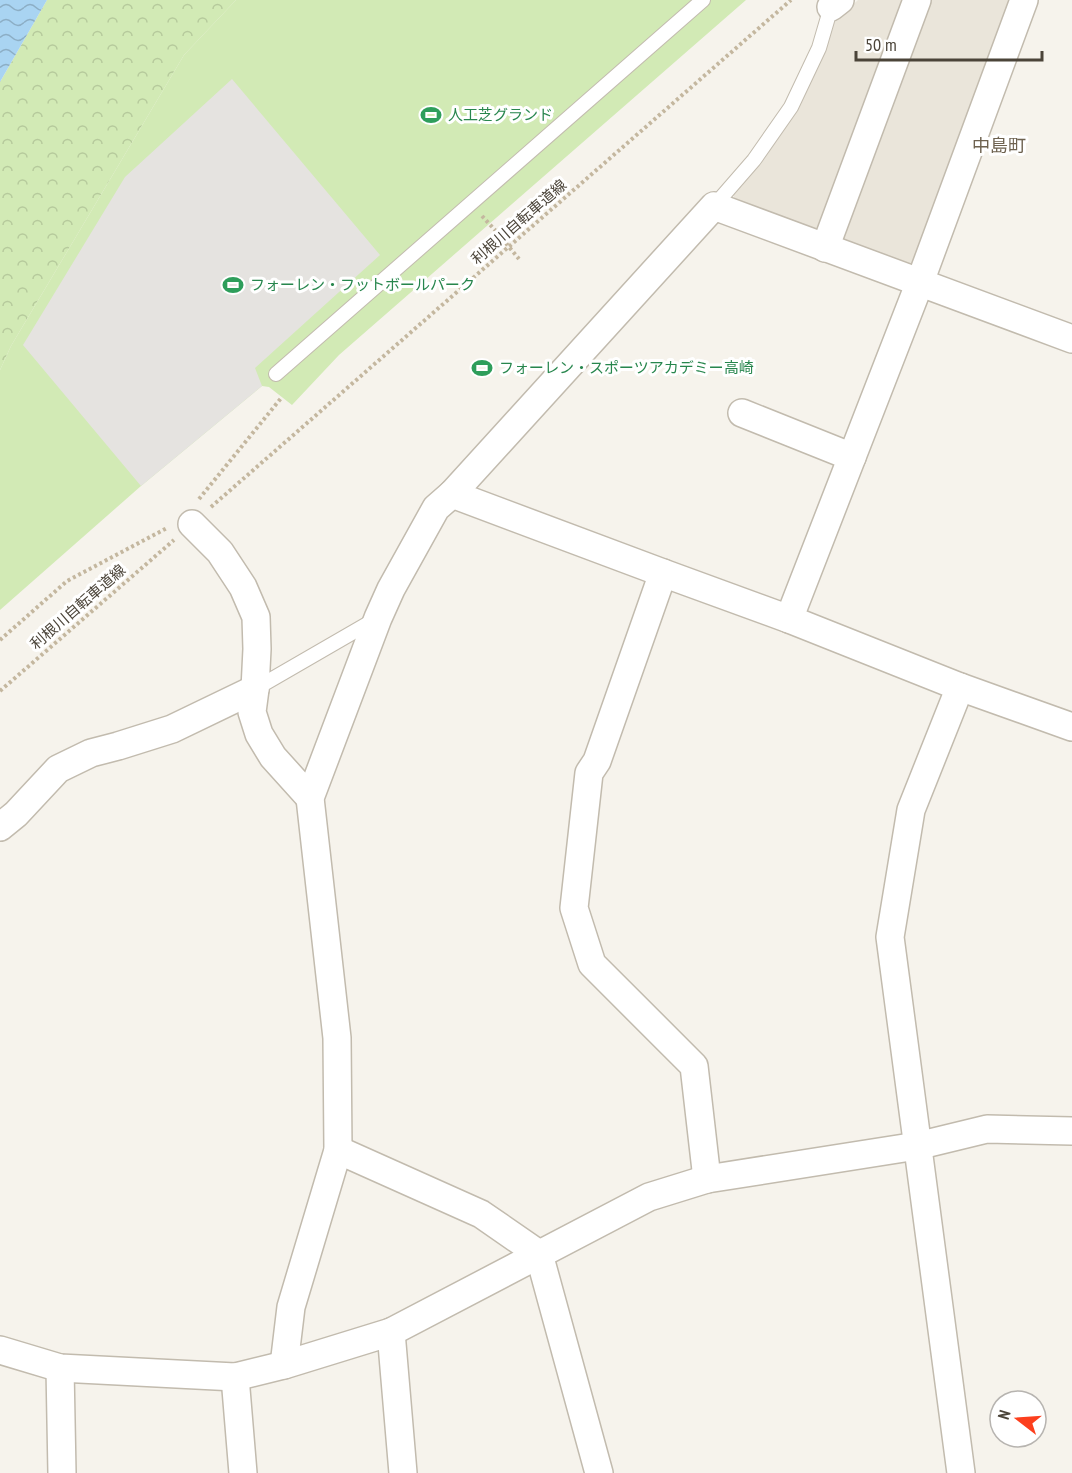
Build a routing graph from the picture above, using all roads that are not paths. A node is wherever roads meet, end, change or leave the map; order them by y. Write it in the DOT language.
graph roads {
  1 [pos="703,0"];
  2 [pos="917,0"];
  3 [pos="1024,0"];
  4 [pos="835,4"];
  5 [pos="714,206"];
  6 [pos="825,248"];
  7 [pos="920,282"];
  8 [pos="1072,339"];
  9 [pos="276,374"];
  10 [pos="742,413"];
  11 [pos="852,457"];
  12 [pos="452,494"];
  13 [pos="200,516"];
  14 [pos="663,573"];
  15 [pos="378,618"];
  16 [pos="789,619"];
  17 [pos="960,687"];
  18 [pos="255,689"];
  19 [pos="1072,727"];
  20 [pos="310,798"];
  21 [pos="0,827"];
  22 [pos="1072,1131"];
  23 [pos="917,1146"];
  24 [pos="338,1150"];
  25 [pos="707,1179"];
  26 [pos="539,1254"];
  27 [pos="391,1332"];
  28 [pos="0,1350"];
  29 [pos="284,1365"];
  30 [pos="60,1368"];
  31 [pos="235,1377"];
  32 [pos="62,1473"];
  33 [pos="243,1473"];
  34 [pos="404,1473"];
  35 [pos="599,1473"];
  36 [pos="961,1473"];
  1 -- 9 [label="lane"];
  2 -- 6 [label="street"];
  3 -- 7 [label="street"];
  4 -- 5 [label="lane"];
  5 -- 6 [label="street"];
  5 -- 12 [label="street"];
  6 -- 7 [label="street"];
  7 -- 8 [label="street"];
  7 -- 11 [label="street"];
  10 -- 11 [label="street"];
  11 -- 16 [label="street"];
  12 -- 14 [label="street"];
  12 -- 15 [label="street"];
  13 -- 18 [label="street"];
  14 -- 16 [label="street"];
  14 -- 25 [label="street"];
  15 -- 18 [label="lane"];
  15 -- 20 [label="street"];
  16 -- 17 [label="street"];
  17 -- 19 [label="street"];
  17 -- 23 [label="street"];
  18 -- 20 [label="street"];
  18 -- 21 [label="street"];
  20 -- 24 [label="street"];
  22 -- 23 [label="street"];
  23 -- 25 [label="street"];
  23 -- 36 [label="street"];
  24 -- 26 [label="street"];
  24 -- 29 [label="street"];
  25 -- 26 [label="street"];
  26 -- 27 [label="street"];
  26 -- 35 [label="street"];
  27 -- 29 [label="street"];
  27 -- 34 [label="street"];
  28 -- 30 [label="street"];
  29 -- 31 [label="street"];
  30 -- 31 [label="street"];
  30 -- 32 [label="street"];
  31 -- 33 [label="street"];
}
